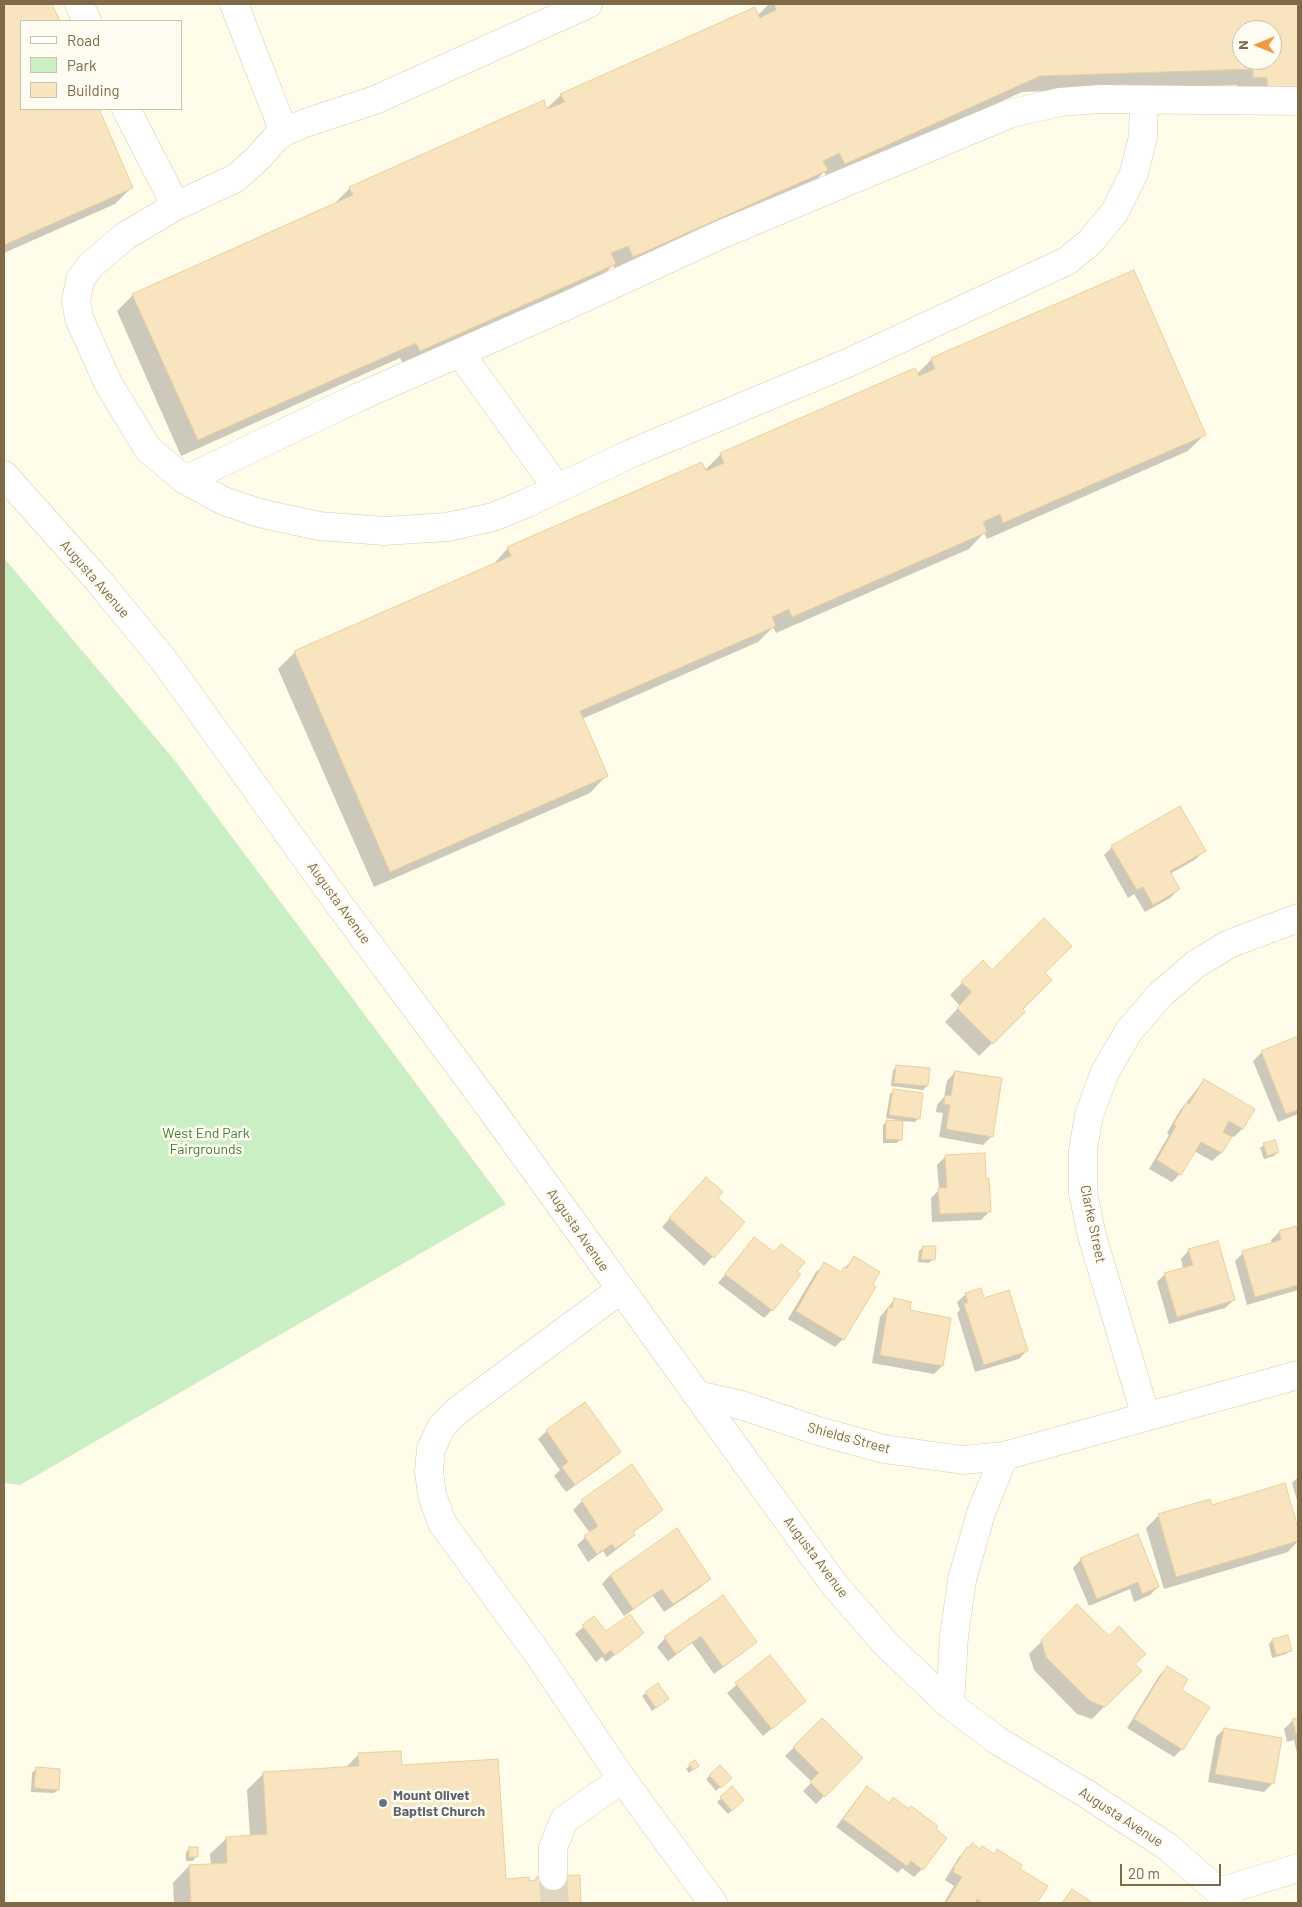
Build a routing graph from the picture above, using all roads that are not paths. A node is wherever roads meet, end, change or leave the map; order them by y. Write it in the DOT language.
graph roads {
  1 [pos="79,4"];
  2 [pos="234,4"];
  3 [pos="588,4"];
  4 [pos="87,20"];
  5 [pos="1144,100"];
  6 [pos="1298,101"];
  7 [pos="127,110"];
  8 [pos="284,132"];
  9 [pos="176,206"];
  10 [pos="460,353"];
  11 [pos="4,475"];
  12 [pos="185,480"];
  13 [pos="557,488"];
  14 [pos="1298,918"];
  15 [pos="620,1290"];
  16 [pos="1298,1375"];
  17 [pos="697,1395"];
  18 [pos="1146,1417"];
  19 [pos="1004,1456"];
  20 [pos="950,1705"];
  21 [pos="622,1779"];
  22 [pos="1298,1868"];
  23 [pos="553,1876"];
  24 [pos="1224,1898"];
  25 [pos="713,1903"];
  1 -- 4 [label="street"];
  2 -- 8 [label="street"];
  3 -- 8 [label="street"];
  5 -- 6 [label="street"];
  5 -- 10 [label="street"];
  5 -- 13 [label="street"];
  7 -- 9 [label="street"];
  8 -- 9 [label="street"];
  9 -- 12 [label="street"];
  10 -- 12 [label="street"];
  10 -- 13 [label="street"];
  11 -- 15 [label="street, Augusta Avenue"];
  12 -- 13 [label="street"];
  14 -- 18 [label="street, Clarke Street"];
  15 -- 17 [label="street, Augusta Avenue"];
  15 -- 21 [label="street"];
  16 -- 18 [label="street, Shields Street"];
  17 -- 19 [label="street, Shields Street"];
  17 -- 20 [label="street, Augusta Avenue"];
  18 -- 19 [label="street, Shields Street"];
  19 -- 20 [label="street"];
  20 -- 24 [label="street, Augusta Avenue"];
  21 -- 23 [label="street"];
  21 -- 25 [label="street"];
  22 -- 24 [label="street"];
}
